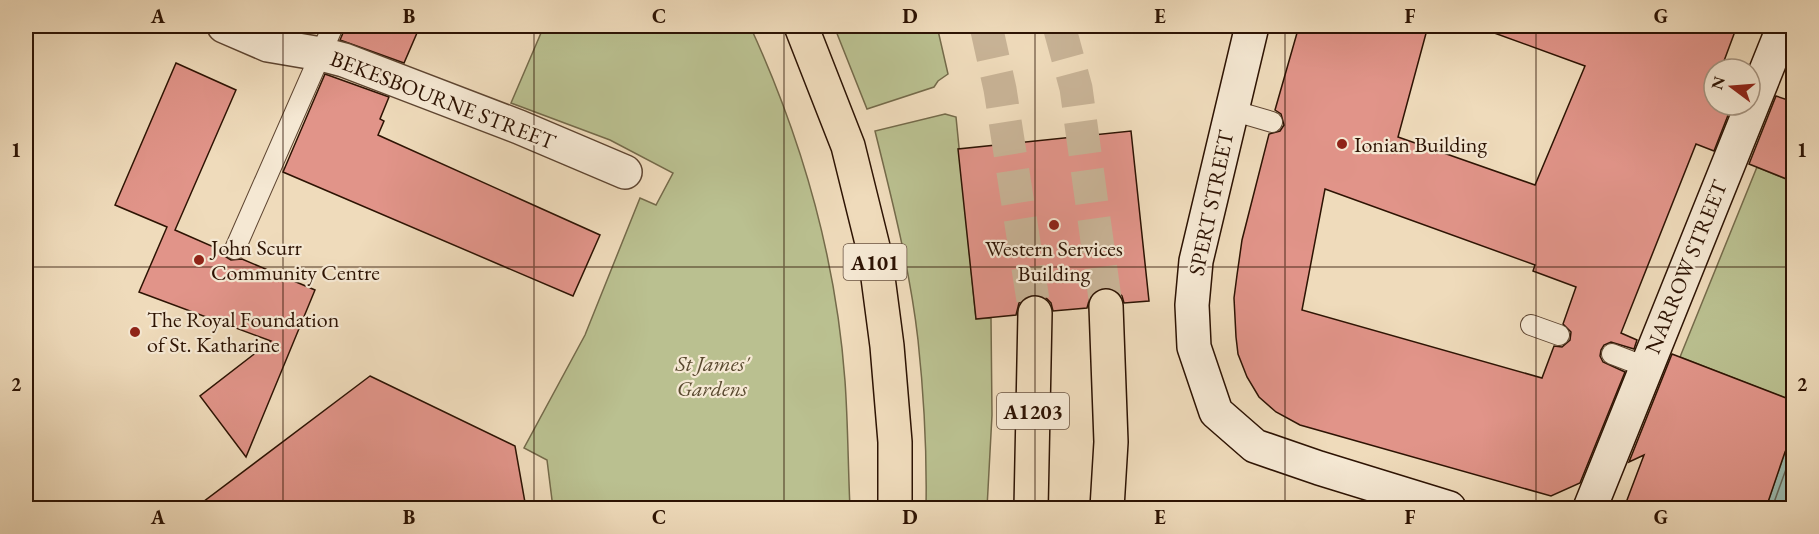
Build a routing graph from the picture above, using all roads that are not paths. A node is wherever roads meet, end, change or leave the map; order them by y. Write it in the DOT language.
graph roads {
  1 [pos="224,26"];
  2 [pos="801,26"];
  3 [pos="1252,26"];
  4 [pos="1784,26"];
  5 [pos="327,40"];
  6 [pos="1231,110"];
  7 [pos="1272,122"];
  8 [pos="625,172"];
  9 [pos="235,249"];
  10 [pos="1106,306"];
  11 [pos="1035,313"];
  12 [pos="1531,325"];
  13 [pos="1559,335"];
  14 [pos="1612,354"];
  15 [pos="1646,367"];
  16 [pos="895,508"];
  17 [pos="1031,508"];
  18 [pos="1107,508"];
  19 [pos="1449,508"];
  20 [pos="1590,508"];
  1 -- 5 [label="street, BEKESBOURNE STREET"];
  2 -- 16 [label="main road, A101"];
  3 -- 6 [label="street, SPERT STREET"];
  4 -- 15 [label="street, NARROW STREET"];
  5 -- 8 [label="street, BEKESBOURNE STREET"];
  5 -- 9 [label="lane"];
  6 -- 7 [label="lane"];
  6 -- 19 [label="street, SPERT STREET"];
  10 -- 18 [label="main road"];
  11 -- 17 [label="main road, A1203"];
  12 -- 13 [label="lane"];
  14 -- 15 [label="lane"];
  15 -- 20 [label="street, NARROW STREET"];
}
